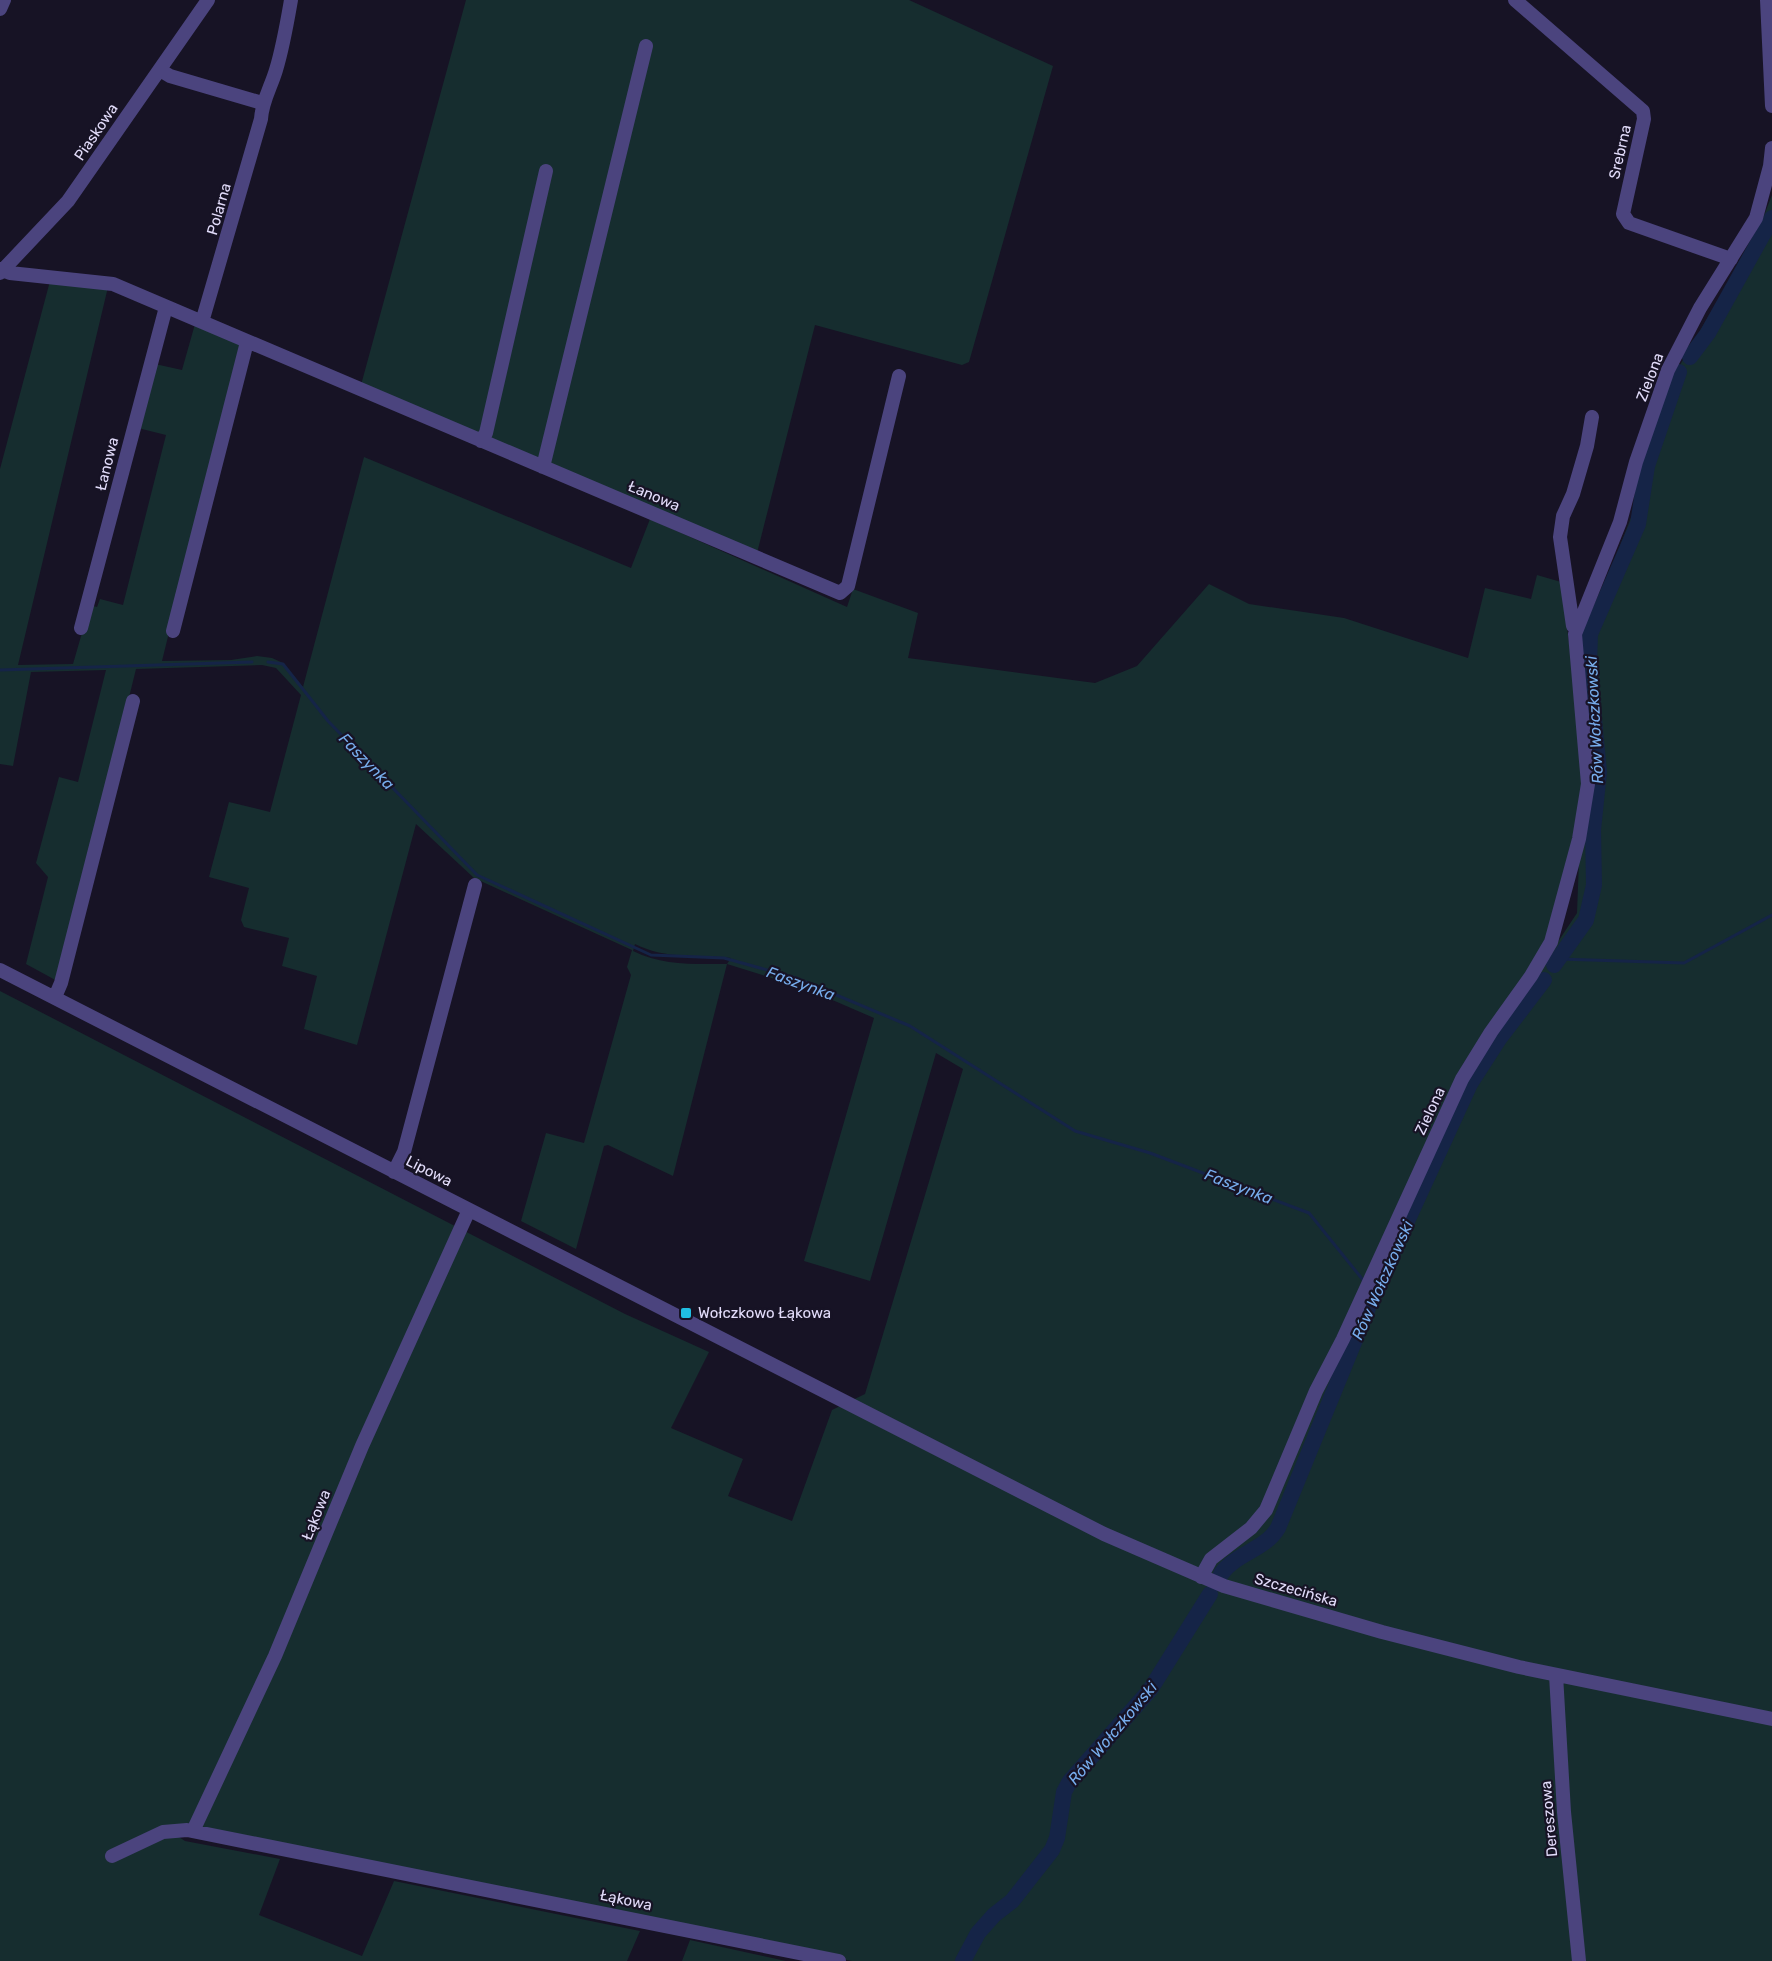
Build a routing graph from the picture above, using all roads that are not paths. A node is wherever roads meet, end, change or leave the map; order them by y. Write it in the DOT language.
graph roads {
  1 [pos="4,0"];
  2 [pos="208,0"];
  3 [pos="291,0"];
  4 [pos="1515,0"];
  5 [pos="1767,0"];
  6 [pos="0,9"];
  7 [pos="646,46"];
  8 [pos="160,70"];
  9 [pos="262,103"];
  10 [pos="1772,106"];
  11 [pos="1772,148"];
  12 [pos="546,171"];
  13 [pos="1731,259"];
  14 [pos="1,271"];
  15 [pos="166,307"];
  16 [pos="202,322"];
  17 [pos="247,342"];
  18 [pos="899,376"];
  19 [pos="1592,417"];
  20 [pos="482,441"];
  21 [pos="543,467"];
  22 [pos="81,628"];
  23 [pos="1577,628"];
  24 [pos="172,631"];
  25 [pos="133,701"];
  26 [pos="475,885"];
  27 [pos="0,970"];
  28 [pos="54,997"];
  29 [pos="394,1172"];
  30 [pos="469,1210"];
  31 [pos="844,1402"];
  32 [pos="1201,1577"];
  33 [pos="1556,1675"];
  34 [pos="1772,1719"];
  35 [pos="193,1831"];
  36 [pos="112,1856"];
  37 [pos="811,1958"];
  38 [pos="839,1961"];
  39 [pos="1579,1961"];
  1 -- 6 [label="street"];
  2 -- 8 [label="street, Piaskowa"];
  3 -- 9 [label="street, Polarna"];
  4 -- 13 [label="street, Srebrna"];
  5 -- 10 [label="street"];
  7 -- 21 [label="street"];
  8 -- 9 [label="street"];
  8 -- 14 [label="street, Piaskowa"];
  9 -- 16 [label="street, Polarna"];
  11 -- 13 [label="street, Zielona"];
  12 -- 20 [label="street"];
  13 -- 23 [label="street, Zielona"];
  14 -- 15 [label="street, Łanowa"];
  15 -- 16 [label="street, Łanowa"];
  15 -- 22 [label="street, Łanowa"];
  16 -- 17 [label="street, Łanowa"];
  17 -- 20 [label="street, Łanowa"];
  17 -- 24 [label="street"];
  18 -- 21 [label="street, Łanowa"];
  19 -- 23 [label="street, Zielona"];
  20 -- 21 [label="street, Łanowa"];
  23 -- 32 [label="street, Zielona"];
  25 -- 28 [label="street"];
  26 -- 29 [label="street"];
  27 -- 28 [label="street, Lipowa"];
  28 -- 29 [label="street, Lipowa"];
  29 -- 30 [label="street, Lipowa"];
  30 -- 31 [label="street, Lipowa"];
  30 -- 35 [label="street, Łąkowa"];
  31 -- 32 [label="street, Szczecińska"];
  32 -- 33 [label="street, Szczecińska"];
  33 -- 34 [label="street, Szczecińska"];
  33 -- 39 [label="street, Dereszowa"];
  35 -- 36 [label="street, Łąkowa"];
  35 -- 37 [label="street, Łąkowa"];
  37 -- 38 [label="street, Łąkowa"];
}
